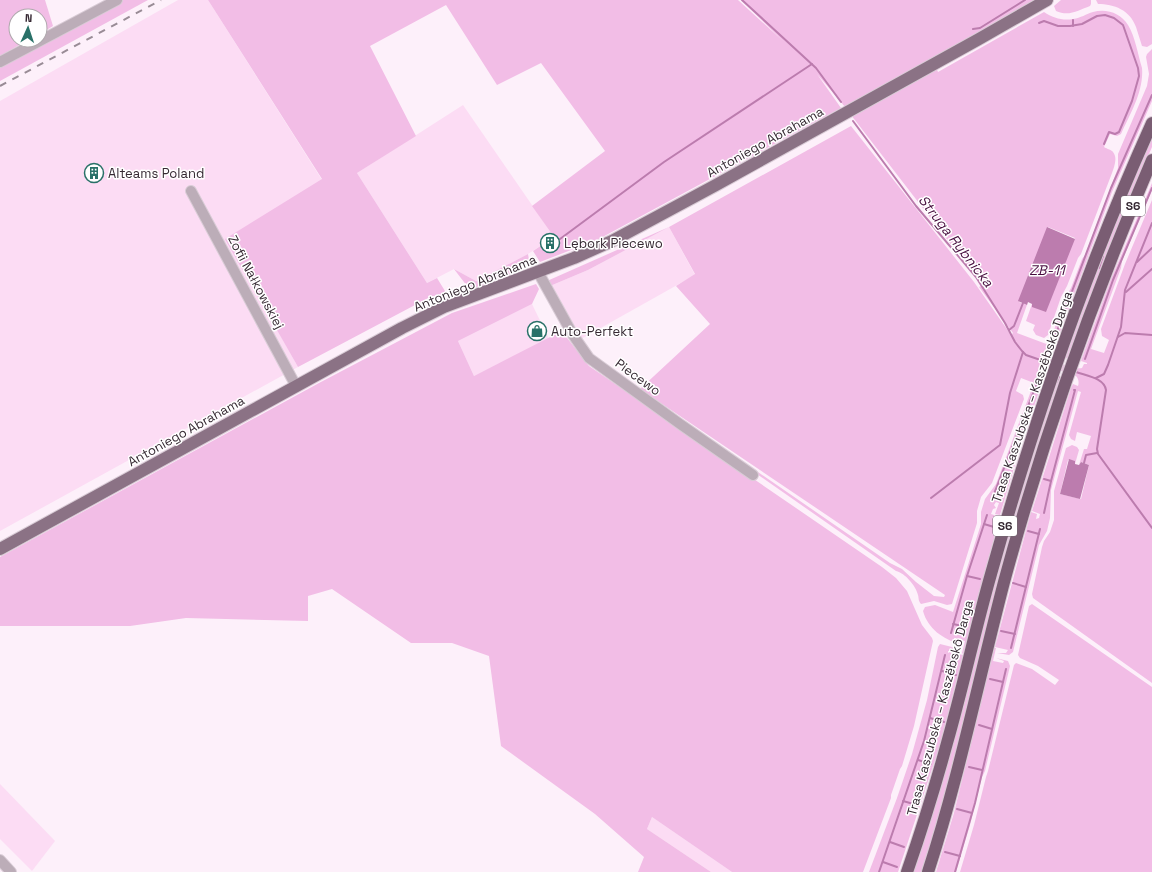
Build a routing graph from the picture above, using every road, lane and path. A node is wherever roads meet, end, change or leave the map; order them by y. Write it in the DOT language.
graph roads {
  1 [pos="117,0"];
  2 [pos="1047,0"];
  3 [pos="0,62"];
  4 [pos="1152,123"];
  5 [pos="1152,160"];
  6 [pos="191,191"];
  7 [pos="538,272"];
  8 [pos="296,386"];
  9 [pos="753,474"];
  10 [pos="0,549"];
  11 [pos="0,860"];
  12 [pos="11,872"];
  13 [pos="907,872"];
  14 [pos="928,872"];
  1 -- 3 [label="street"];
  2 -- 7 [label="main road, Antoniego Abrahama"];
  4 -- 13 [label="highway, Trasa Kaszubska – Kaszëbskô Darga / S6"];
  5 -- 14 [label="highway, Trasa Kaszubska – Kaszëbskô Darga / S6"];
  6 -- 8 [label="street, Zofii Nałkowskiej"];
  7 -- 8 [label="main road, Antoniego Abrahama"];
  7 -- 9 [label="street, Piecewo"];
  8 -- 10 [label="main road, Antoniego Abrahama"];
  11 -- 12 [label="street"];
}
